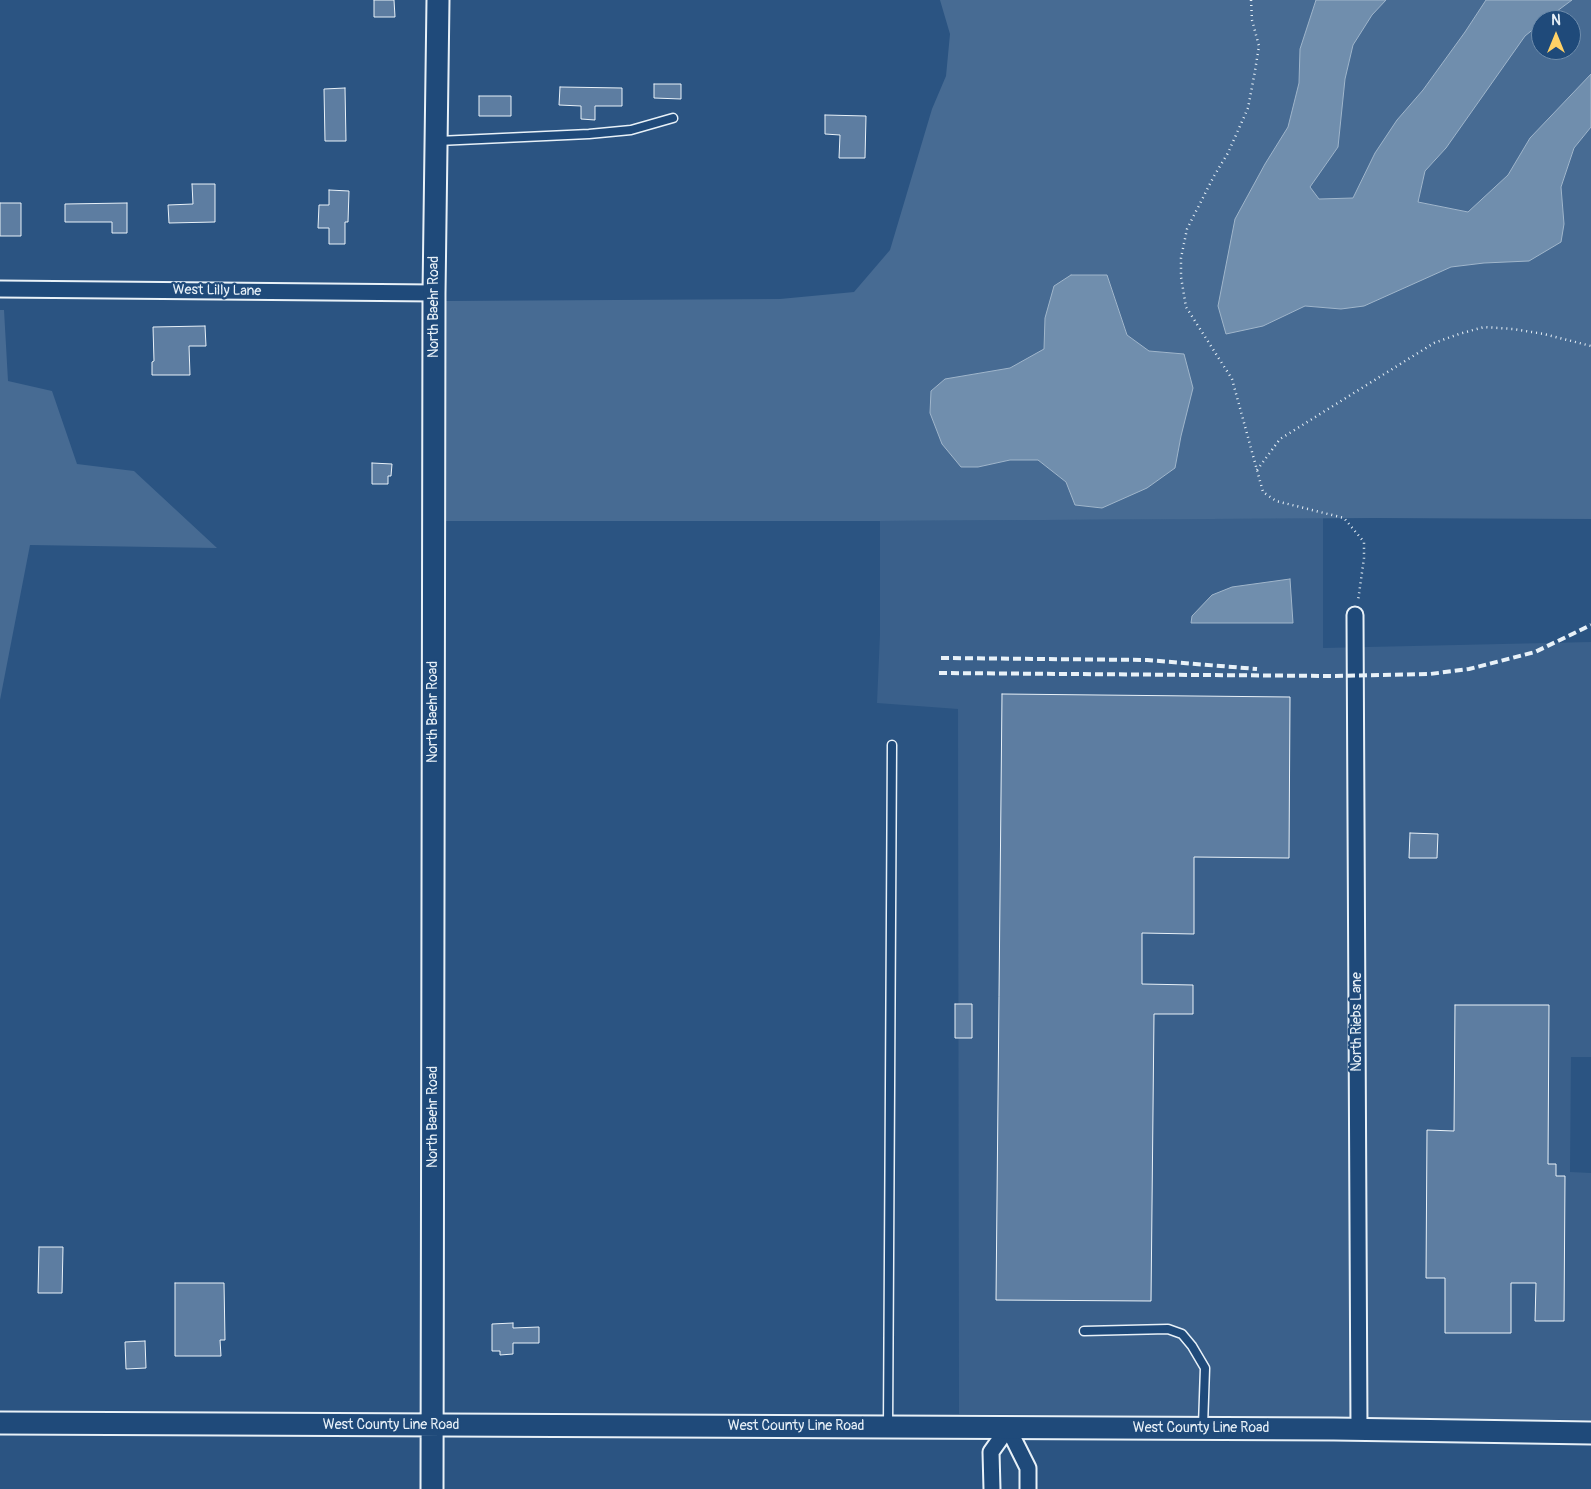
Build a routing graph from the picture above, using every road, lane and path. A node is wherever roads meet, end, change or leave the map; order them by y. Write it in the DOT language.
graph roads {
  1 [pos="438,0"];
  2 [pos="1251,0"];
  3 [pos="673,118"];
  4 [pos="436,141"];
  5 [pos="0,289"];
  6 [pos="434,293"];
  7 [pos="1591,346"];
  8 [pos="1257,470"];
  9 [pos="1355,614"];
  10 [pos="892,746"];
  11 [pos="1084,1331"];
  12 [pos="0,1423"];
  13 [pos="432,1425"];
  14 [pos="888,1426"];
  15 [pos="1008,1428"];
  16 [pos="1202,1428"];
  17 [pos="1359,1429"];
  18 [pos="1591,1433"];
  19 [pos="432,1489"];
  20 [pos="992,1489"];
  21 [pos="1028,1489"];
  1 -- 4 [label="street, North Baehr Road"];
  2 -- 8 [label="path"];
  3 -- 4 [label="lane"];
  4 -- 6 [label="street, North Baehr Road"];
  5 -- 6 [label="street, West Lilly Lane"];
  6 -- 13 [label="street, North Baehr Road"];
  7 -- 8 [label="path"];
  8 -- 9 [label="path"];
  9 -- 17 [label="street, North Riebs Lane"];
  10 -- 14 [label="lane"];
  11 -- 16 [label="lane"];
  12 -- 13 [label="street, West County Line Road"];
  13 -- 14 [label="street, West County Line Road"];
  13 -- 19 [label="street, North Baehr Road"];
  14 -- 15 [label="street, West County Line Road"];
  15 -- 16 [label="street, West County Line Road"];
  15 -- 20 [label="street"];
  15 -- 21 [label="street"];
  16 -- 17 [label="street, West County Line Road"];
  17 -- 18 [label="street, West County Line Road"];
}
